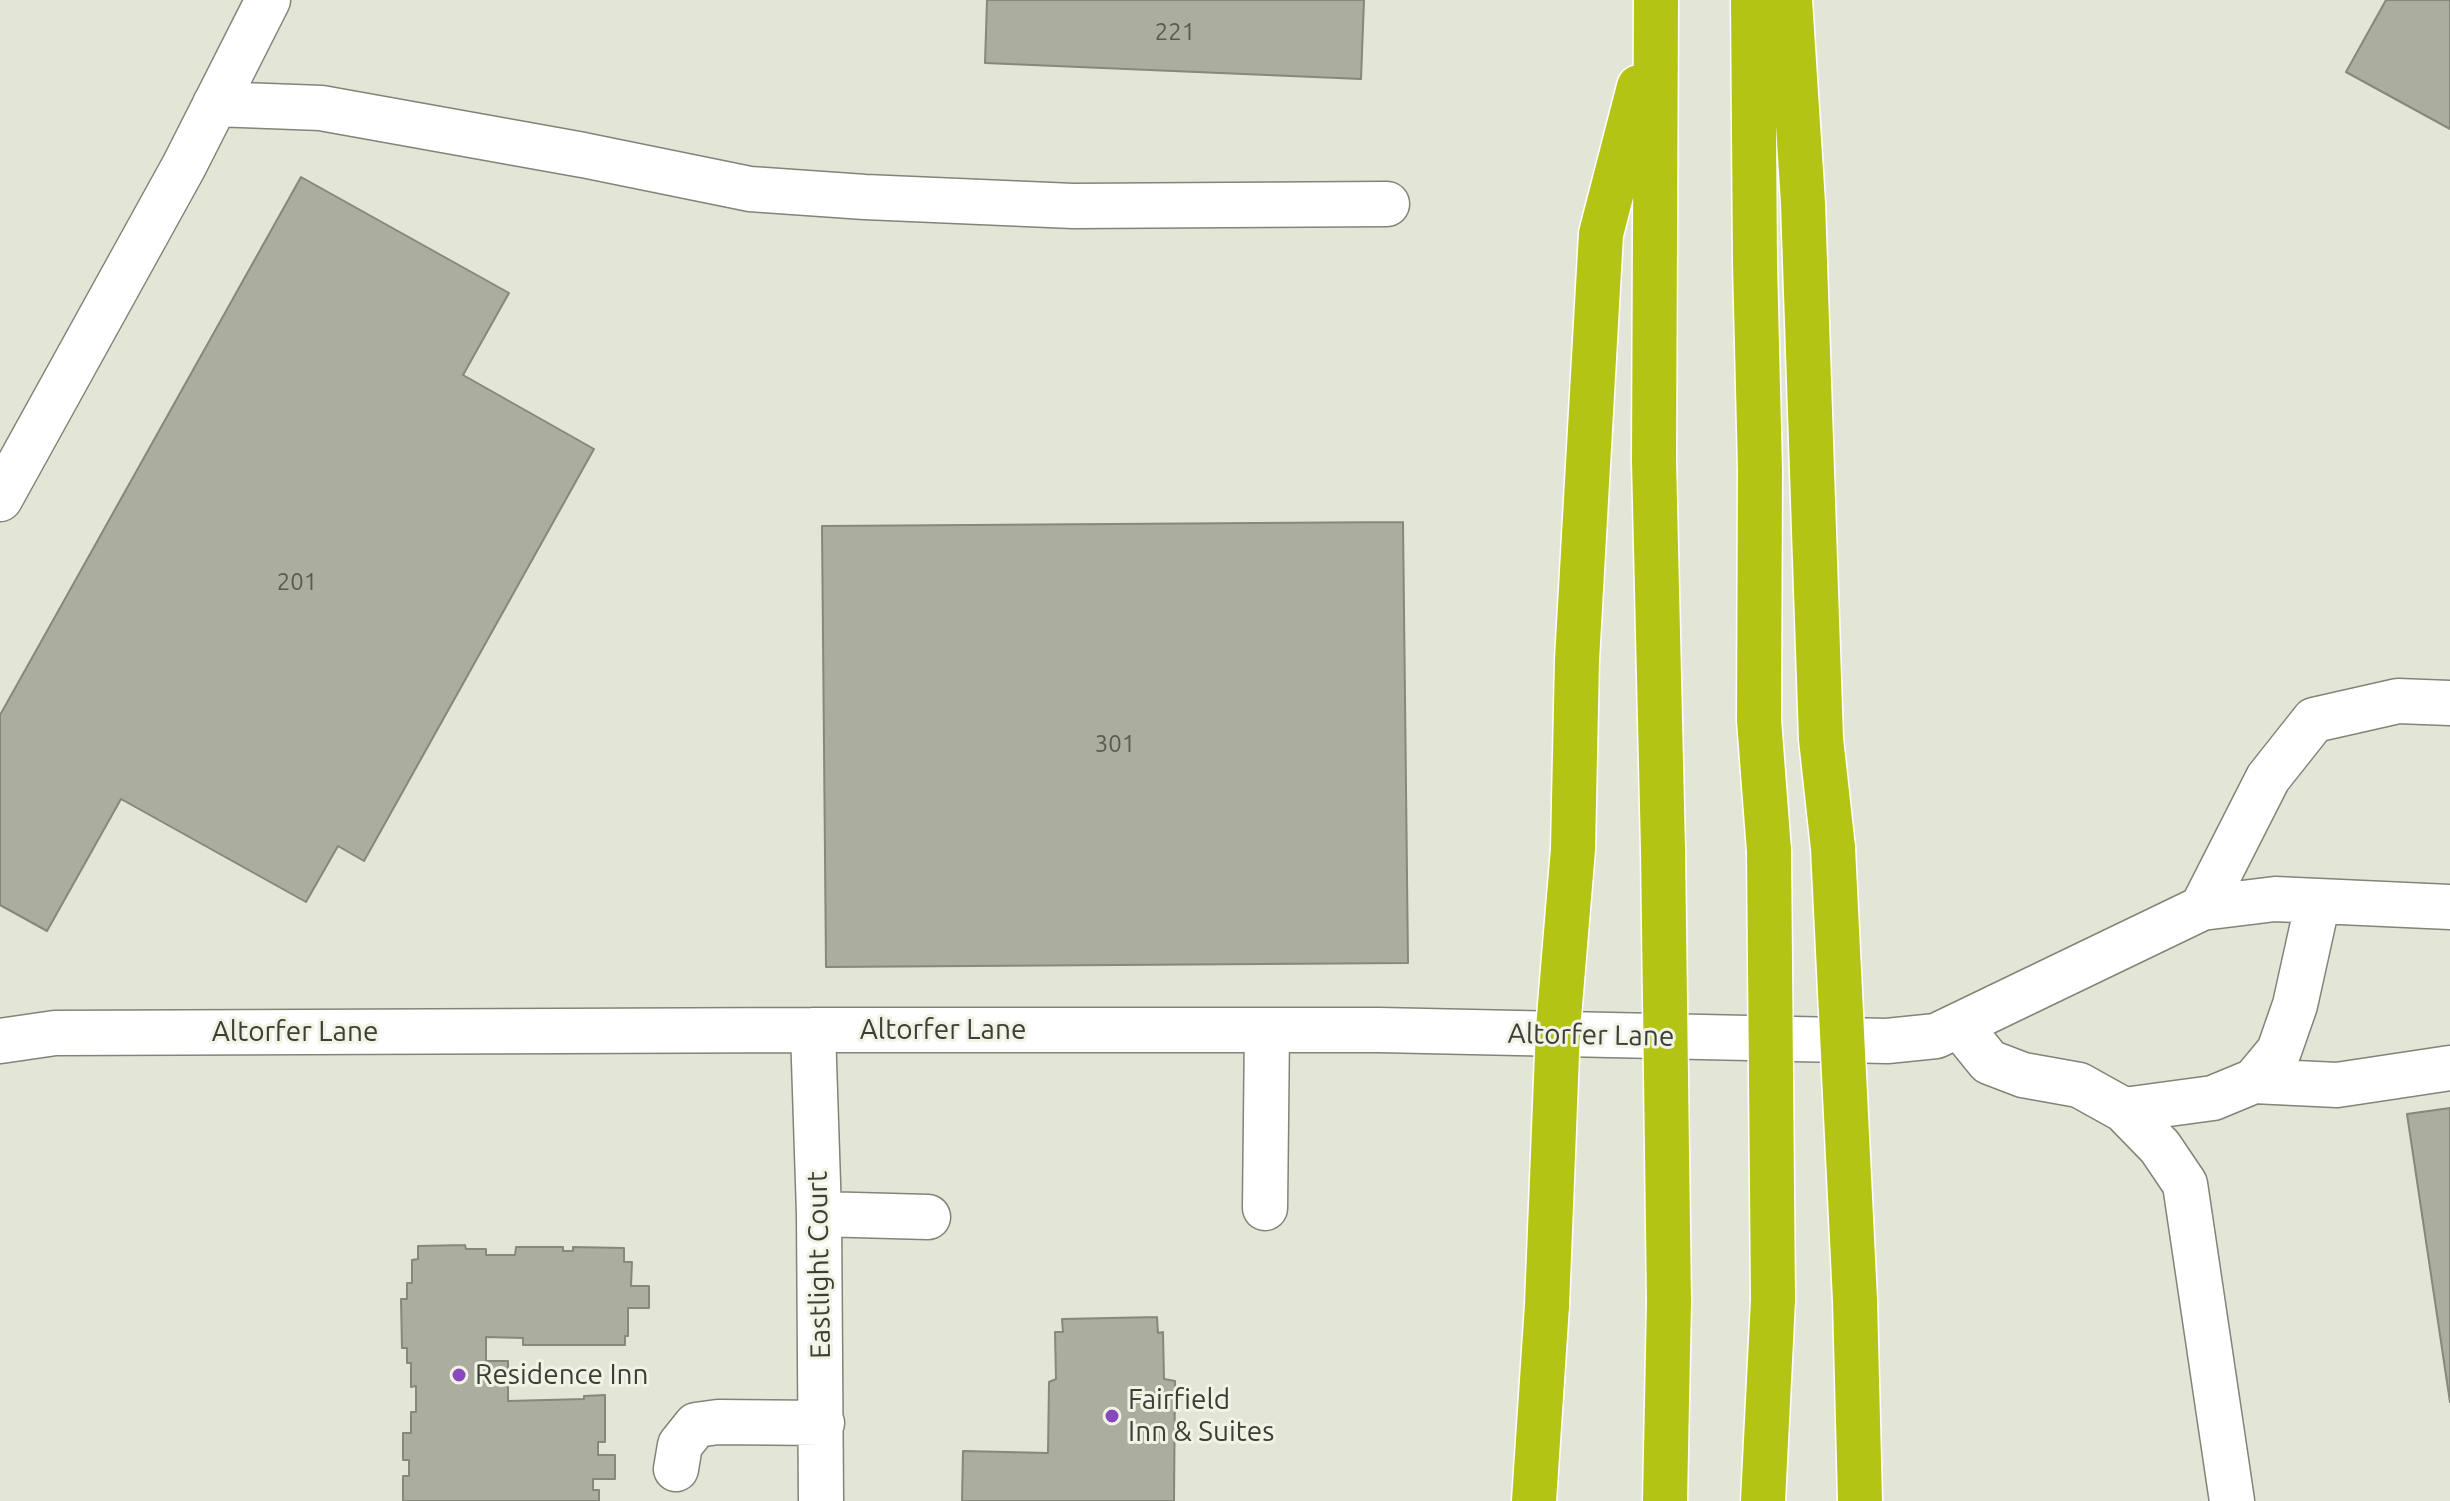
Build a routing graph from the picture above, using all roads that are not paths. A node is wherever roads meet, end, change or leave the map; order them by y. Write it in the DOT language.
graph roads {
  1 [pos="268,0"];
  2 [pos="1753,0"];
  3 [pos="1790,0"];
  4 [pos="1656,9"];
  5 [pos="215,104"];
  6 [pos="1387,204"];
  7 [pos="0,499"];
  8 [pos="2450,703"];
  9 [pos="2318,901"];
  10 [pos="2450,907"];
  11 [pos="2202,908"];
  12 [pos="1959,1025"];
  13 [pos="813,1030"];
  14 [pos="1267,1030"];
  15 [pos="0,1041"];
  16 [pos="2450,1068"];
  17 [pos="2254,1081"];
  18 [pos="2124,1110"];
  19 [pos="1265,1208"];
  20 [pos="819,1214"];
  21 [pos="928,1217"];
  22 [pos="822,1423"];
  23 [pos="676,1469"];
  24 [pos="1763,1493"];
  25 [pos="821,1501"];
  26 [pos="1534,1501"];
  27 [pos="1665,1501"];
  28 [pos="1860,1501"];
  29 [pos="2232,1501"];
  1 -- 5 [label="street"];
  2 -- 24 [label="highway, bridge"];
  3 -- 28 [label="highway, bridge"];
  4 -- 26 [label="highway, bridge"];
  4 -- 27 [label="highway, bridge"];
  5 -- 6 [label="street"];
  5 -- 7 [label="street"];
  8 -- 11 [label="street"];
  9 -- 10 [label="street, Altorfer Lane"];
  9 -- 11 [label="street, Altorfer Lane"];
  9 -- 17 [label="street"];
  11 -- 12 [label="street, Altorfer Lane"];
  12 -- 14 [label="street, Altorfer Lane"];
  12 -- 18 [label="street"];
  13 -- 14 [label="street, Altorfer Lane"];
  13 -- 15 [label="street, Altorfer Lane"];
  13 -- 20 [label="street, Eastlight Court"];
  14 -- 19 [label="street"];
  16 -- 17 [label="street"];
  17 -- 18 [label="street"];
  18 -- 29 [label="street"];
  20 -- 21 [label="street"];
  20 -- 22 [label="street, Eastlight Court"];
  22 -- 23 [label="street"];
  22 -- 25 [label="street, Eastlight Court"];
}
